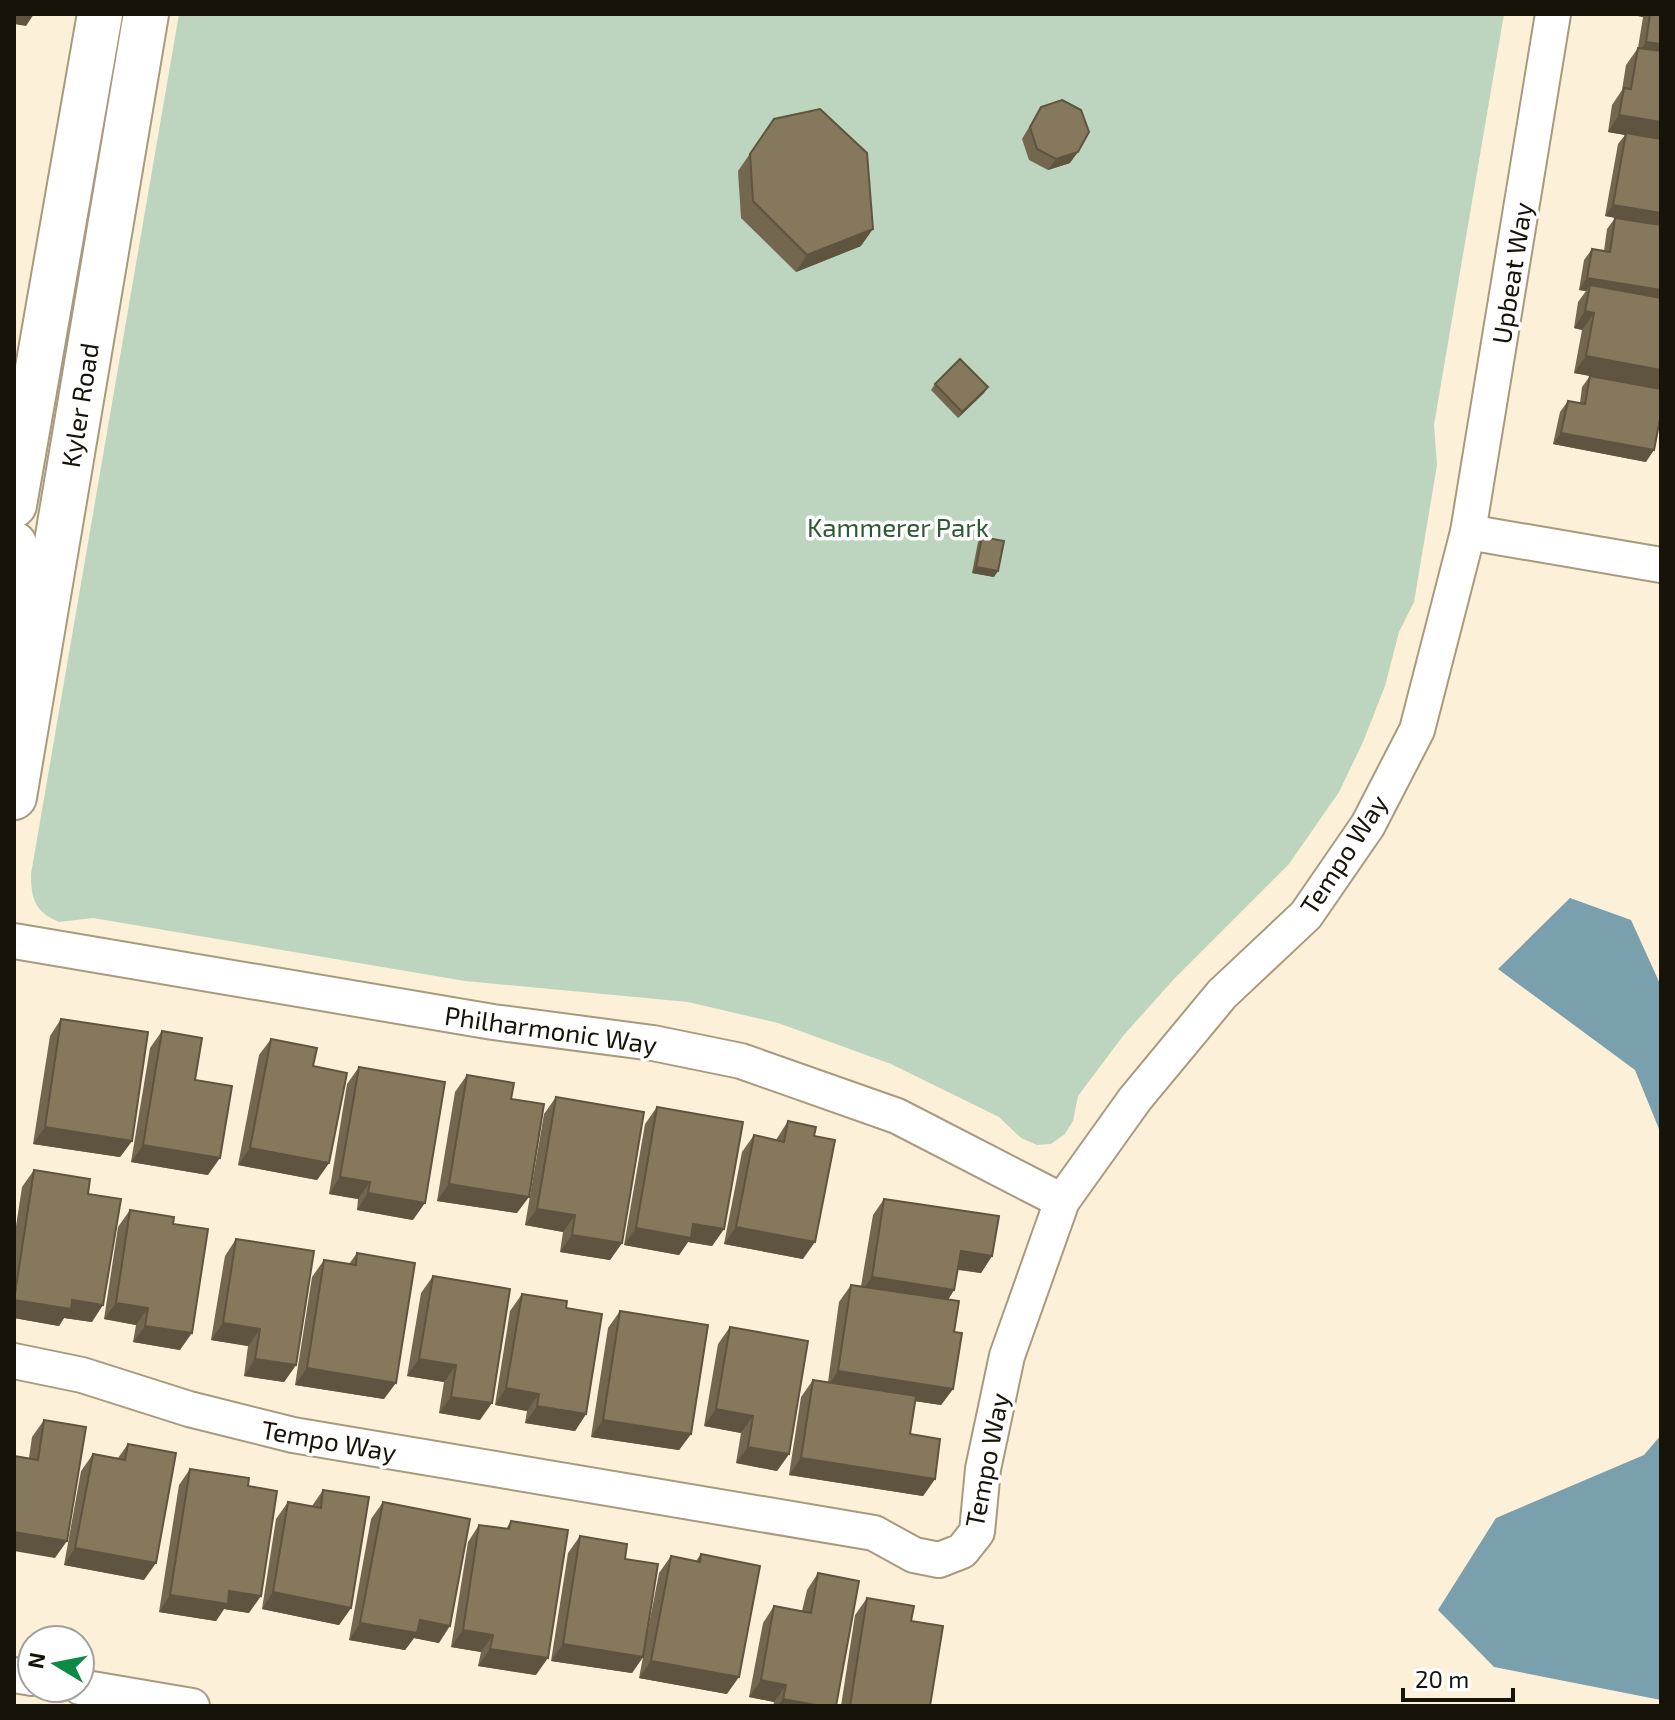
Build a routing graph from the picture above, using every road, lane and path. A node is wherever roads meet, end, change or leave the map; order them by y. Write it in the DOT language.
graph roads {
  1 [pos="100,14"];
  2 [pos="146,14"];
  3 [pos="1553,14"];
  4 [pos="14,505"];
  5 [pos="1468,532"];
  6 [pos="14,544"];
  7 [pos="1661,565"];
  8 [pos="14,641"];
  9 [pos="14,797"];
  10 [pos="14,941"];
  11 [pos="1062,1201"];
  12 [pos="14,1361"];
  13 [pos="96,1690"];
  14 [pos="192,1706"];
  1 -- 4 [label="street, Kyler Road"];
  2 -- 9 [label="street, Kyler Road"];
  3 -- 5 [label="street, Upbeat Way"];
  5 -- 7 [label="street"];
  5 -- 11 [label="street, Tempo Way"];
  6 -- 8 [label="street"];
  10 -- 11 [label="street, Philharmonic Way"];
  11 -- 12 [label="street, Tempo Way"];
  13 -- 14 [label="street"];
}
